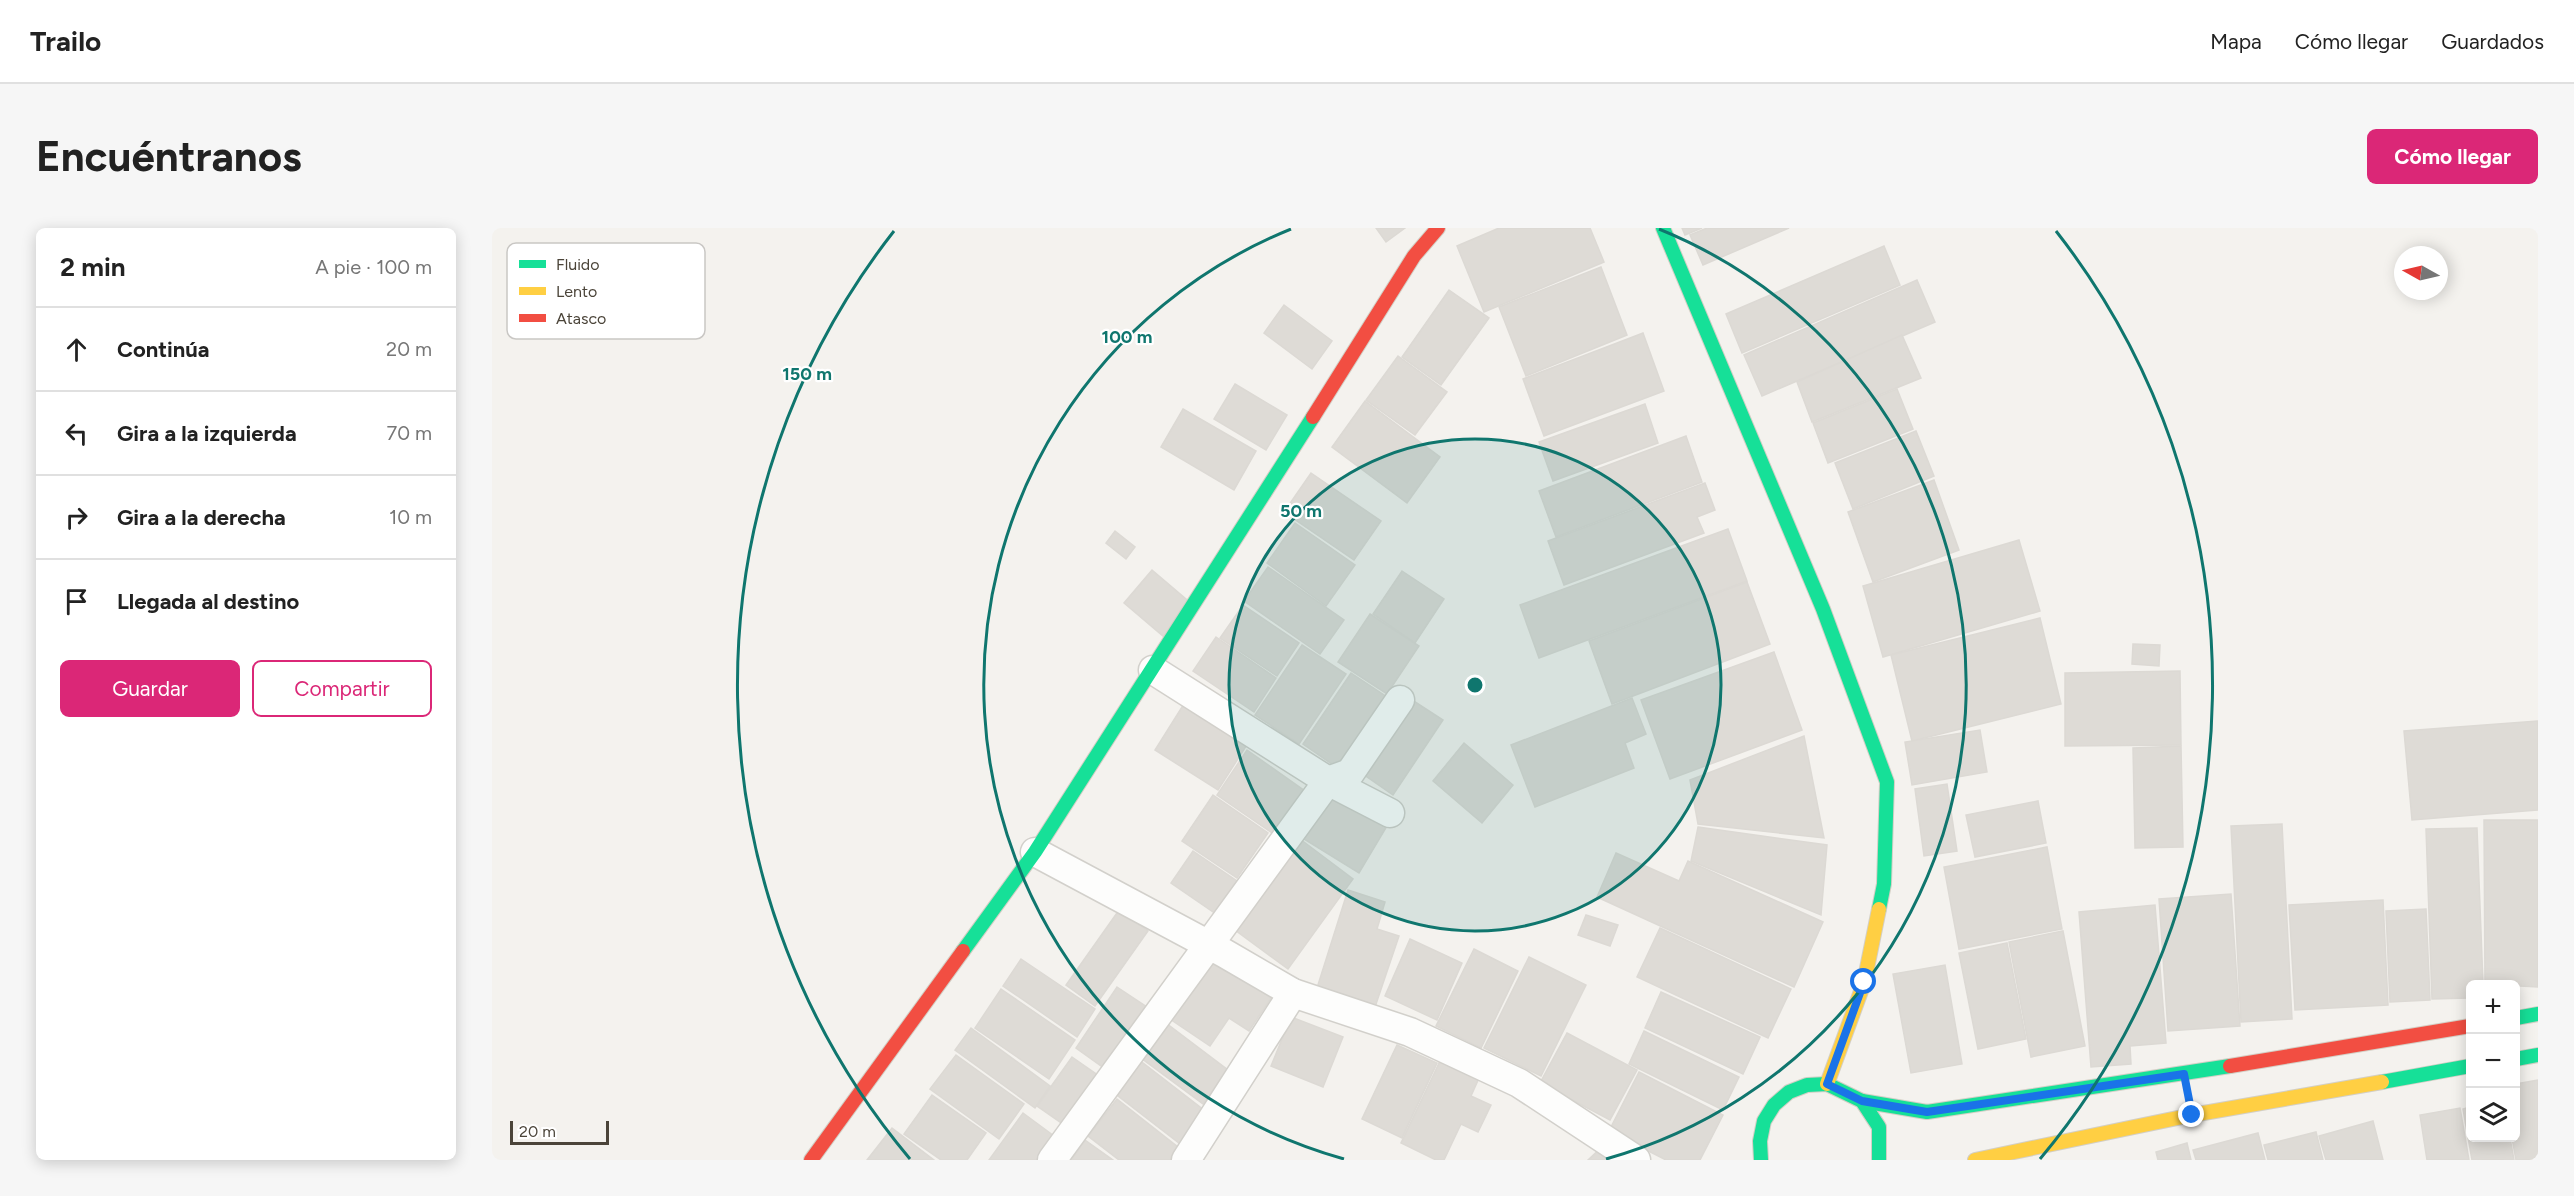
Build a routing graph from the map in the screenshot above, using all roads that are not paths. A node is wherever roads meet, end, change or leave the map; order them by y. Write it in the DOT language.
graph roads {
  1 [pos="1438,228"];
  2 [pos="1663,228"];
  3 [pos="1153,670"];
  4 [pos="1400,700"];
  5 [pos="1328,781"];
  6 [pos="1390,813"];
  7 [pos="1035,852"];
  8 [pos="1206,945"];
  9 [pos="1293,993"];
  10 [pos="2538,1014"];
  11 [pos="2520,1017"];
  12 [pos="2466,1027"];
  13 [pos="2538,1055"];
  14 [pos="2520,1058"];
  15 [pos="2466,1067"];
  16 [pos="1827,1084"];
  17 [pos="1862,1101"];
  18 [pos="811,1160"];
  19 [pos="1052,1160"];
  20 [pos="1185,1160"];
  21 [pos="1636,1160"];
  22 [pos="1761,1160"];
  23 [pos="1879,1160"];
  24 [pos="1975,1160"];
  1 -- 3 [label="street"];
  2 -- 16 [label="street"];
  3 -- 5 [label="street"];
  3 -- 7 [label="street"];
  4 -- 5 [label="street"];
  5 -- 6 [label="street"];
  5 -- 8 [label="street"];
  7 -- 8 [label="street"];
  7 -- 18 [label="street"];
  8 -- 9 [label="street"];
  8 -- 19 [label="street"];
  9 -- 20 [label="street"];
  9 -- 21 [label="street"];
  10 -- 11 [label="street"];
  12 -- 17 [label="street"];
  13 -- 14 [label="street"];
  15 -- 24 [label="street"];
  16 -- 17 [label="street"];
  16 -- 22 [label="street"];
  17 -- 23 [label="street"];
}
